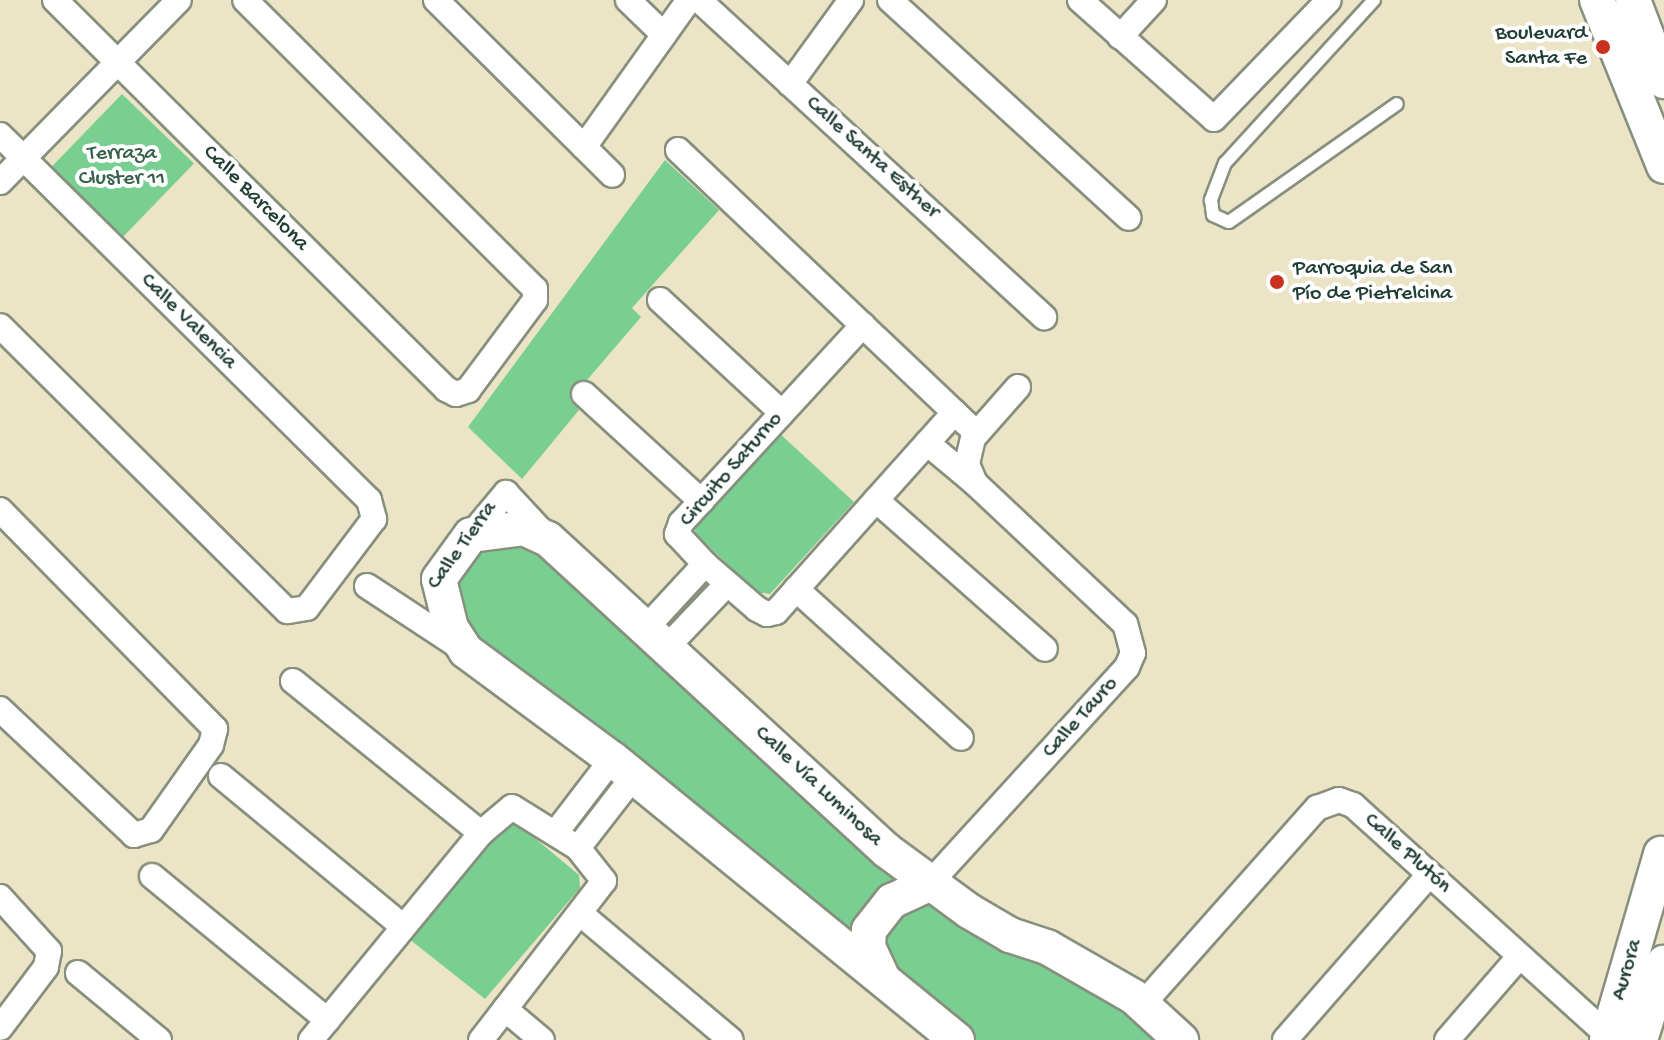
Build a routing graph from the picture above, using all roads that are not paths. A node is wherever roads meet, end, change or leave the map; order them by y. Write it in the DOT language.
graph roads {
  1 [pos="55,0"];
  2 [pos="179,0"];
  3 [pos="245,0"];
  4 [pos="436,0"];
  5 [pos="628,0"];
  6 [pos="689,0"];
  7 [pos="699,0"];
  8 [pos="851,0"];
  9 [pos="890,0"];
  10 [pos="1080,0"];
  11 [pos="1154,0"];
  12 [pos="1329,0"];
  13 [pos="1374,0"];
  14 [pos="1597,0"];
  15 [pos="1633,0"];
  16 [pos="664,35"];
  17 [pos="1120,37"];
  18 [pos="117,62"];
  19 [pos="1664,81"];
  20 [pos="790,84"];
  21 [pos="1397,104"];
  22 [pos="0,135"];
  23 [pos="584,147"];
  24 [pos="678,150"];
  25 [pos="23,158"];
  26 [pos="1663,163"];
  27 [pos="612,175"];
  28 [pos="0,182"];
  29 [pos="1129,218"];
  30 [pos="660,300"];
  31 [pos="1044,317"];
  32 [pos="863,325"];
  33 [pos="0,326"];
  34 [pos="1018,387"];
  35 [pos="584,394"];
  36 [pos="955,412"];
  37 [pos="782,413"];
  38 [pos="977,433"];
  39 [pos="927,443"];
  40 [pos="975,483"];
  41 [pos="876,500"];
  42 [pos="701,501"];
  43 [pos="0,510"];
  44 [pos="471,535"];
  45 [pos="705,564"];
  46 [pos="439,579"];
  47 [pos="727,584"];
  48 [pos="367,586"];
  49 [pos="796,589"];
  50 [pos="413,615"];
  51 [pos="656,638"];
  52 [pos="1045,649"];
  53 [pos="466,651"];
  54 [pos="293,681"];
  55 [pos="0,709"];
  56 [pos="961,738"];
  57 [pos="623,768"];
  58 [pos="221,776"];
  59 [pos="557,831"];
  60 [pos="481,833"];
  61 [pos="578,848"];
  62 [pos="1663,852"];
  63 [pos="1430,874"];
  64 [pos="152,876"];
  65 [pos="929,884"];
  66 [pos="0,897"];
  67 [pos="582,915"];
  68 [pos="402,926"];
  69 [pos="1520,956"];
  70 [pos="1664,963"];
  71 [pos="78,973"];
  72 [pos="883,979"];
  73 [pos="1142,1005"];
  74 [pos="505,1009"];
  75 [pos="327,1020"];
  76 [pos="0,1028"];
  77 [pos="1617,1039"];
  78 [pos="159,1040"];
  79 [pos="311,1040"];
  80 [pos="481,1040"];
  81 [pos="542,1040"];
  82 [pos="731,1040"];
  83 [pos="957,1040"];
  84 [pos="1181,1040"];
  85 [pos="1285,1040"];
  86 [pos="1447,1040"];
  1 -- 18 [label="street, Calle Barcelona"];
  2 -- 18 [label="street"];
  3 -- 18 [label="street, Calle Barcelona"];
  4 -- 23 [label="street"];
  5 -- 16 [label="street"];
  6 -- 16 [label="street"];
  7 -- 20 [label="street, Calle Santa Esther"];
  8 -- 20 [label="street"];
  9 -- 29 [label="street"];
  10 -- 17 [label="street"];
  11 -- 17 [label="street"];
  12 -- 17 [label="street"];
  13 -- 21 [label="lane"];
  14 -- 26 [label="street"];
  15 -- 19 [label="street"];
  16 -- 23 [label="street"];
  18 -- 25 [label="street"];
  20 -- 31 [label="street, Calle Santa Esther"];
  22 -- 25 [label="street, Calle Valencia"];
  23 -- 27 [label="street"];
  24 -- 32 [label="street"];
  25 -- 28 [label="street"];
  25 -- 33 [label="street, Calle Valencia"];
  30 -- 37 [label="street"];
  32 -- 36 [label="street"];
  32 -- 37 [label="street, Circuito Saturno"];
  34 -- 38 [label="street"];
  35 -- 42 [label="street"];
  36 -- 38 [label="street"];
  36 -- 39 [label="street, Circuito Saturno"];
  37 -- 42 [label="street, Circuito Saturno"];
  38 -- 40 [label="street"];
  39 -- 40 [label="street, Calle Tauro"];
  39 -- 41 [label="street, Circuito Saturno"];
  40 -- 65 [label="street, Calle Tauro"];
  41 -- 49 [label="street, Circuito Saturno"];
  41 -- 52 [label="street"];
  42 -- 45 [label="street, Circuito Saturno"];
  43 -- 55 [label="street"];
  44 -- 46 [label="street, Calle Tierra"];
  44 -- 51 [label="street, Calle Vía Luminosa"];
  45 -- 47 [label="street, Circuito Saturno"];
  45 -- 51 [label="street"];
  46 -- 50 [label="street, Calle Tierra"];
  46 -- 53 [label="street"];
  47 -- 49 [label="street, Circuito Saturno"];
  47 -- 51 [label="street"];
  48 -- 50 [label="street"];
  49 -- 56 [label="street"];
  50 -- 53 [label="street"];
  51 -- 65 [label="street, Calle Vía Luminosa"];
  53 -- 57 [label="street"];
  54 -- 60 [label="street"];
  57 -- 59 [label="street"];
  57 -- 61 [label="street"];
  57 -- 72 [label="street"];
  58 -- 68 [label="street"];
  59 -- 60 [label="street"];
  59 -- 61 [label="street"];
  60 -- 68 [label="street"];
  61 -- 67 [label="street"];
  62 -- 77 [label="street, Aurora"];
  63 -- 69 [label="street, Calle Plutón"];
  63 -- 73 [label="street, Calle Plutón"];
  63 -- 85 [label="street"];
  64 -- 75 [label="street"];
  65 -- 72 [label="street"];
  65 -- 73 [label="street, Calle Vía Luminosa"];
  66 -- 76 [label="street"];
  67 -- 74 [label="street"];
  67 -- 82 [label="street"];
  68 -- 75 [label="street"];
  69 -- 77 [label="street, Calle Plutón"];
  69 -- 86 [label="street"];
  70 -- 77 [label="street, Aurora"];
  71 -- 78 [label="street"];
  72 -- 83 [label="street"];
  73 -- 84 [label="street, Calle Vía Luminosa"];
  74 -- 80 [label="street"];
  74 -- 81 [label="street"];
  75 -- 79 [label="street"];
}
